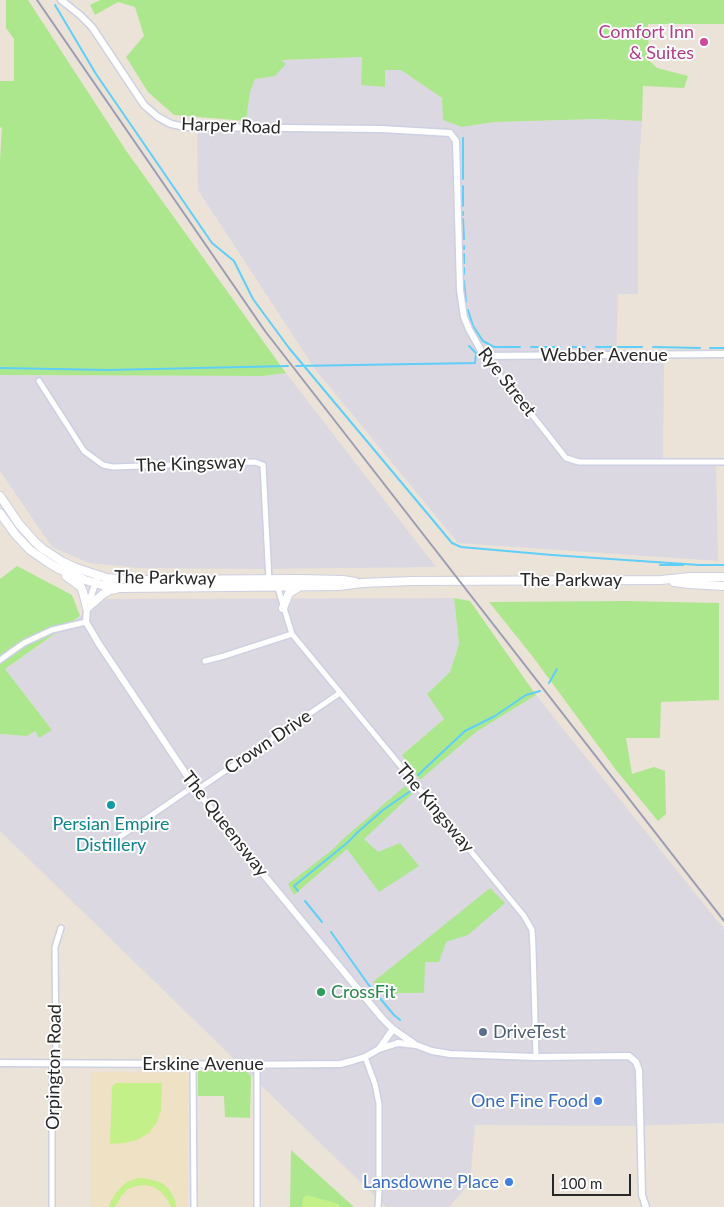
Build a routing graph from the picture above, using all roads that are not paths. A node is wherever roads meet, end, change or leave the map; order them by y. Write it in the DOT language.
graph roads {
  1 [pos="61,0"];
  2 [pos="456,141"];
  3 [pos="724,354"];
  4 [pos="484,356"];
  5 [pos="39,381"];
  6 [pos="724,462"];
  7 [pos="0,496"];
  8 [pos="0,513"];
  9 [pos="53,566"];
  10 [pos="724,578"];
  11 [pos="96,579"];
  12 [pos="661,580"];
  13 [pos="273,583"];
  14 [pos="362,583"];
  15 [pos="299,586"];
  16 [pos="724,586"];
  17 [pos="121,588"];
  18 [pos="87,608"];
  19 [pos="283,608"];
  20 [pos="86,622"];
  21 [pos="292,634"];
  22 [pos="0,660"];
  23 [pos="205,661"];
  24 [pos="340,693"];
  25 [pos="195,788"];
  26 [pos="108,845"];
  27 [pos="61,928"];
  28 [pos="393,1029"];
  29 [pos="416,1045"];
  30 [pos="379,1049"];
  31 [pos="365,1057"];
  32 [pos="536,1057"];
  33 [pos="0,1063"];
  34 [pos="55,1064"];
  35 [pos="193,1064"];
  36 [pos="257,1064"];
  37 [pos="52,1207"];
  38 [pos="194,1207"];
  39 [pos="257,1207"];
  40 [pos="378,1207"];
  41 [pos="645,1207"];
  1 -- 2 [label="street, Harper Road"];
  2 -- 4 [label="street, Rye Street"];
  3 -- 4 [label="street, Webber Avenue"];
  4 -- 6 [label="street, Rye Street"];
  5 -- 13 [label="street, The Kingsway"];
  7 -- 11 [label="main road, The Parkway"];
  8 -- 9 [label="main road, The Parkway"];
  9 -- 11 [label="main road, The Parkway"];
  9 -- 18 [label="main road"];
  10 -- 12 [label="main road, The Parkway"];
  11 -- 13 [label="main road, The Parkway"];
  11 -- 17 [label="main road, The Parkway"];
  11 -- 18 [label="street"];
  12 -- 14 [label="main road, The Parkway"];
  12 -- 16 [label="main road, The Parkway"];
  13 -- 14 [label="main road, The Parkway"];
  13 -- 15 [label="main road, The Parkway"];
  13 -- 17 [label="main road, The Parkway"];
  13 -- 19 [label="street, The Kingsway"];
  14 -- 15 [label="main road, The Parkway"];
  15 -- 19 [label="main road"];
  17 -- 18 [label="main road"];
  18 -- 20 [label="street"];
  19 -- 21 [label="street, The Kingsway"];
  20 -- 22 [label="street"];
  20 -- 25 [label="street, The Queensway"];
  21 -- 23 [label="street"];
  21 -- 24 [label="street, The Kingsway"];
  24 -- 25 [label="street, Crown Drive"];
  24 -- 32 [label="street, The Kingsway"];
  25 -- 26 [label="street, Crown Drive"];
  25 -- 28 [label="street, The Queensway"];
  27 -- 34 [label="street, Orpington Road"];
  28 -- 29 [label="street, The Queensway"];
  28 -- 30 [label="street, Erskine Avenue"];
  29 -- 30 [label="street"];
  29 -- 32 [label="street"];
  30 -- 31 [label="street, Erskine Avenue"];
  31 -- 36 [label="street, Erskine Avenue"];
  31 -- 40 [label="street"];
  32 -- 41 [label="street"];
  33 -- 34 [label="street, Erskine Avenue"];
  34 -- 35 [label="street, Erskine Avenue"];
  34 -- 37 [label="street, Orpington Road"];
  35 -- 36 [label="street, Erskine Avenue"];
  35 -- 38 [label="street"];
  36 -- 39 [label="street"];
}
